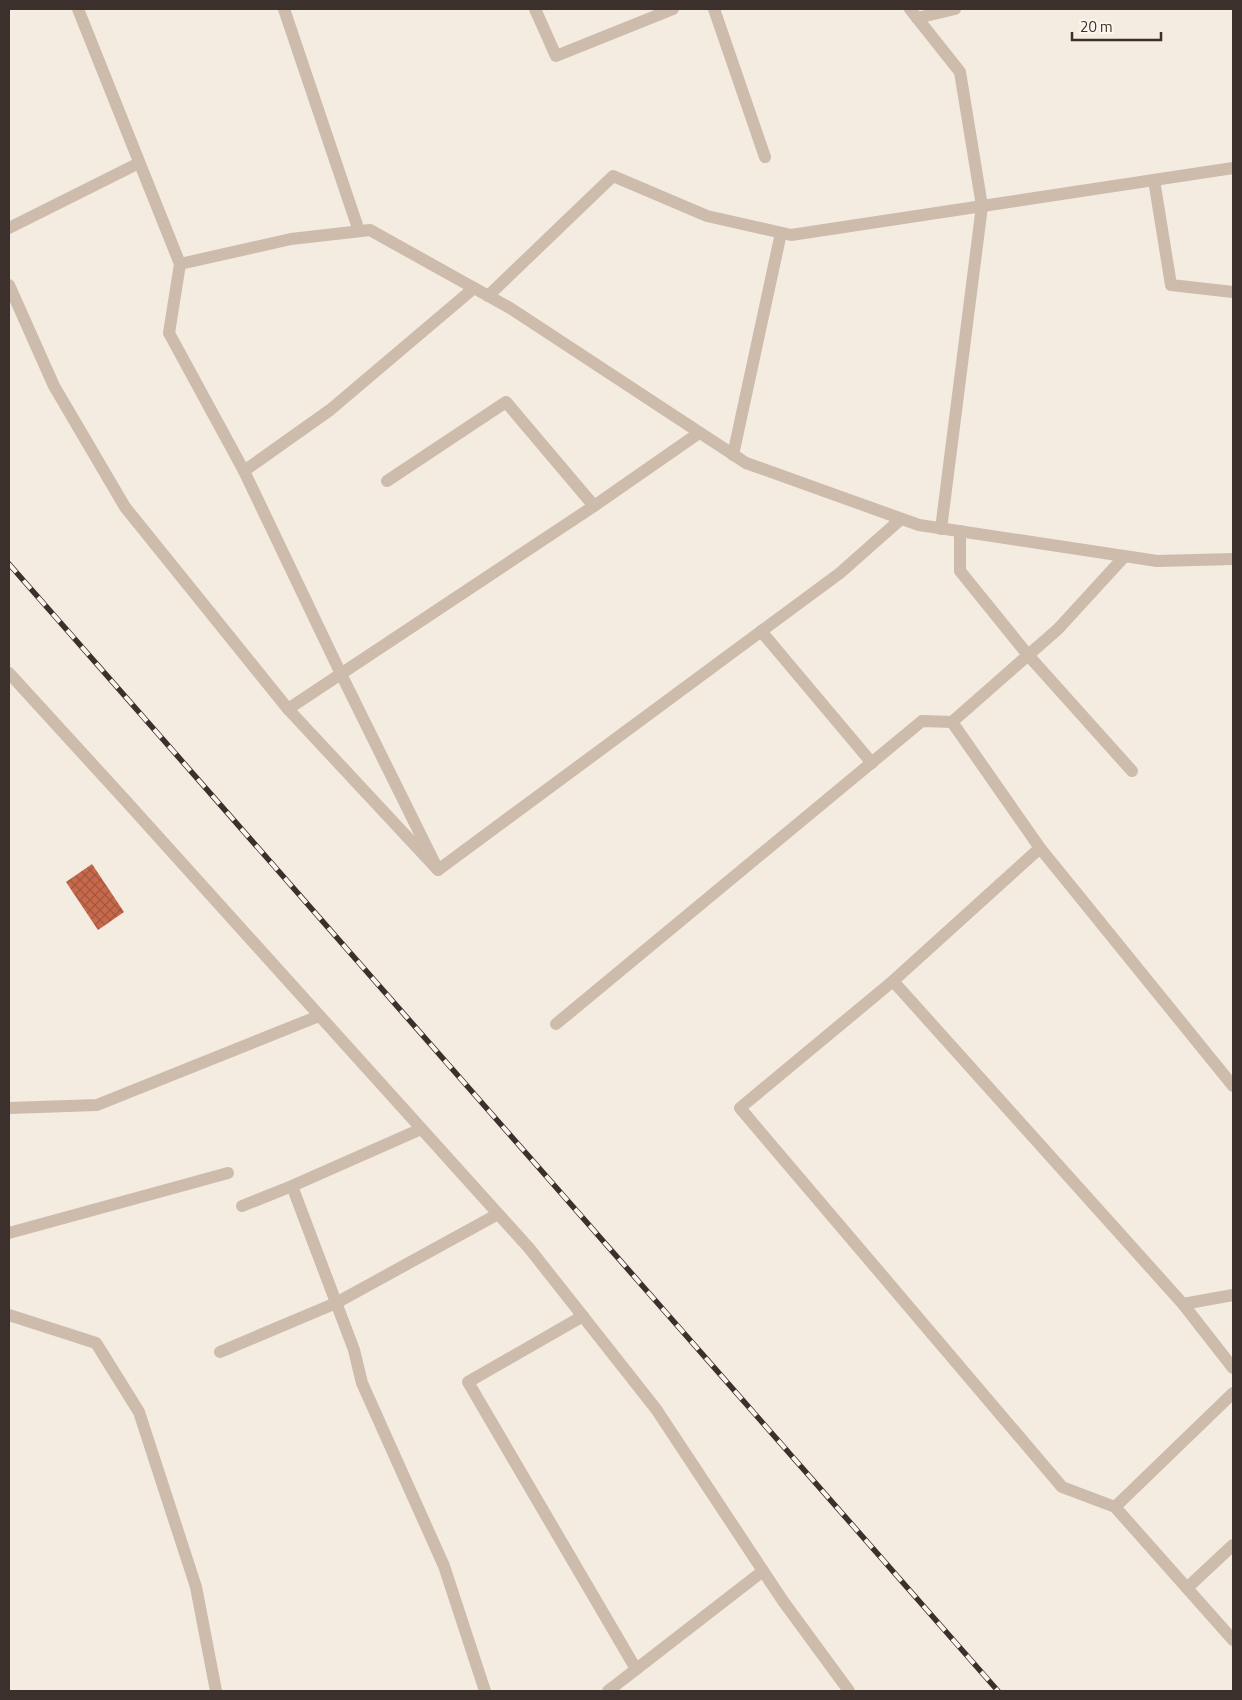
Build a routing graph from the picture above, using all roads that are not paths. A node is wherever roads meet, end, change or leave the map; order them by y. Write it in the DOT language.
graph roads {
  1 [pos="78,9"];
  2 [pos="284,9"];
  3 [pos="535,9"];
  4 [pos="673,9"];
  5 [pos="714,9"];
  6 [pos="955,9"];
  7 [pos="913,13"];
  8 [pos="765,157"];
  9 [pos="139,163"];
  10 [pos="1233,168"];
  11 [pos="1154,180"];
  12 [pos="982,206"];
  13 [pos="9,228"];
  14 [pos="359,231"];
  15 [pos="781,233"];
  16 [pos="180,264"];
  17 [pos="9,285"];
  18 [pos="474,288"];
  19 [pos="1233,292"];
  20 [pos="488,296"];
  21 [pos="699,433"];
  22 [pos="733,455"];
  23 [pos="244,471"];
  24 [pos="387,481"];
  25 [pos="594,506"];
  26 [pos="901,519"];
  27 [pos="941,529"];
  28 [pos="960,531"];
  29 [pos="1124,556"];
  30 [pos="1233,559"];
  31 [pos="761,631"];
  32 [pos="1028,655"];
  33 [pos="9,674"];
  34 [pos="341,674"];
  35 [pos="288,709"];
  36 [pos="952,722"];
  37 [pos="872,763"];
  38 [pos="1132,771"];
  39 [pos="1040,848"];
  40 [pos="438,870"];
  41 [pos="893,981"];
  42 [pos="319,1016"];
  43 [pos="556,1024"];
  44 [pos="1233,1086"];
  45 [pos="9,1108"];
  46 [pos="422,1129"];
  47 [pos="228,1173"];
  48 [pos="292,1186"];
  49 [pos="242,1206"];
  50 [pos="498,1214"];
  51 [pos="9,1233"];
  52 [pos="1233,1295"];
  53 [pos="336,1303"];
  54 [pos="1183,1304"];
  55 [pos="9,1315"];
  56 [pos="583,1316"];
  57 [pos="220,1352"];
  58 [pos="1233,1368"];
  59 [pos="1233,1394"];
  60 [pos="1115,1507"];
  61 [pos="1233,1545"];
  62 [pos="763,1571"];
  63 [pos="1187,1588"];
  64 [pos="1233,1640"];
  65 [pos="636,1669"];
  66 [pos="216,1691"];
  67 [pos="485,1691"];
  68 [pos="608,1691"];
  69 [pos="849,1691"];
  1 -- 9 [label="street"];
  2 -- 14 [label="street"];
  3 -- 4 [label="street"];
  5 -- 8 [label="street"];
  6 -- 7 [label="street"];
  7 -- 12 [label="street"];
  9 -- 13 [label="street"];
  9 -- 16 [label="street"];
  10 -- 11 [label="street"];
  11 -- 12 [label="street"];
  11 -- 19 [label="street"];
  12 -- 15 [label="street"];
  12 -- 27 [label="street"];
  14 -- 16 [label="street"];
  14 -- 18 [label="street"];
  15 -- 20 [label="street"];
  15 -- 22 [label="street"];
  16 -- 23 [label="street"];
  17 -- 35 [label="street"];
  18 -- 20 [label="street"];
  18 -- 23 [label="street"];
  20 -- 21 [label="street"];
  21 -- 22 [label="street"];
  21 -- 25 [label="street"];
  22 -- 26 [label="street"];
  23 -- 34 [label="street"];
  24 -- 25 [label="street"];
  25 -- 34 [label="street"];
  26 -- 27 [label="street"];
  26 -- 31 [label="street"];
  27 -- 28 [label="street"];
  28 -- 29 [label="street"];
  28 -- 32 [label="street"];
  29 -- 30 [label="street"];
  29 -- 32 [label="street"];
  31 -- 37 [label="street"];
  31 -- 40 [label="street"];
  32 -- 36 [label="street"];
  32 -- 38 [label="street"];
  33 -- 42 [label="street"];
  34 -- 35 [label="street"];
  34 -- 40 [label="street"];
  35 -- 40 [label="street"];
  36 -- 37 [label="street"];
  36 -- 39 [label="street"];
  37 -- 43 [label="street"];
  39 -- 41 [label="street"];
  39 -- 44 [label="street"];
  41 -- 54 [label="street"];
  41 -- 60 [label="street"];
  42 -- 45 [label="street"];
  42 -- 46 [label="street"];
  46 -- 48 [label="street"];
  46 -- 50 [label="street"];
  47 -- 51 [label="street"];
  48 -- 49 [label="street"];
  48 -- 53 [label="street"];
  50 -- 53 [label="street"];
  50 -- 56 [label="street"];
  52 -- 54 [label="street"];
  53 -- 57 [label="street"];
  53 -- 67 [label="street"];
  54 -- 58 [label="street"];
  55 -- 66 [label="street"];
  56 -- 62 [label="street"];
  56 -- 65 [label="street"];
  59 -- 60 [label="street"];
  60 -- 63 [label="street"];
  61 -- 63 [label="street"];
  62 -- 65 [label="street"];
  62 -- 69 [label="street"];
  63 -- 64 [label="street"];
  65 -- 68 [label="street"];
}
